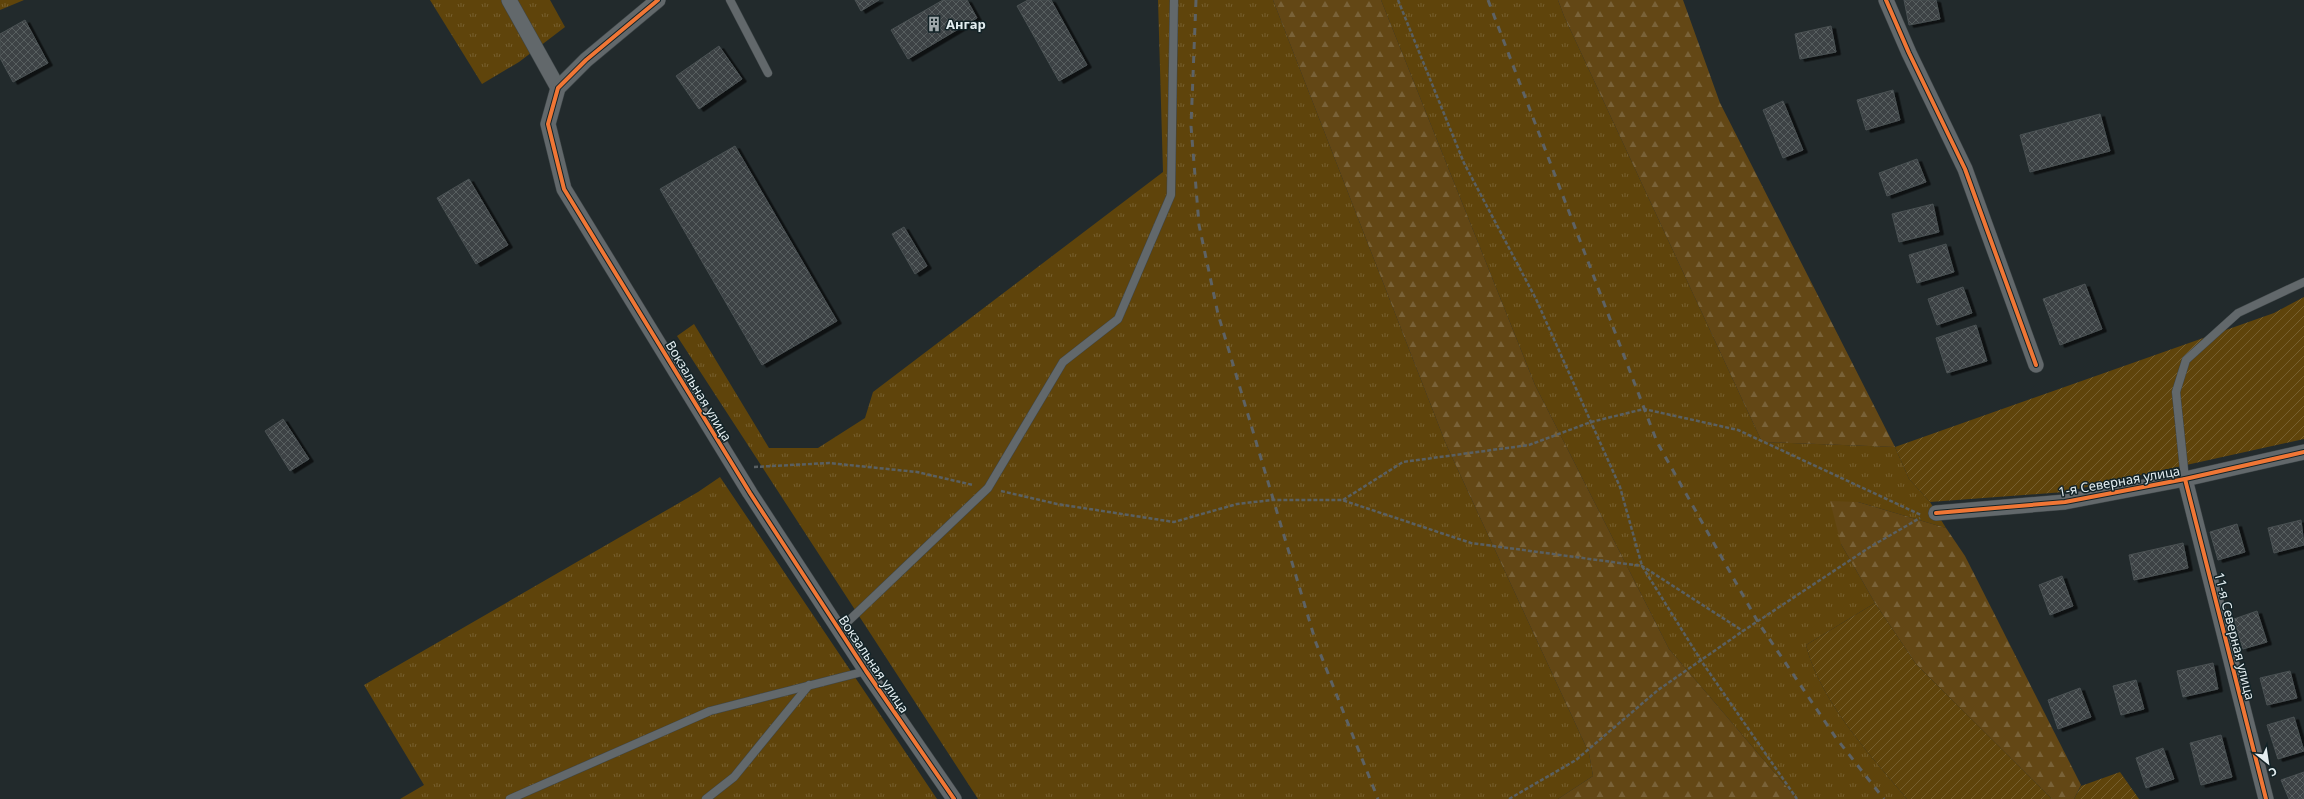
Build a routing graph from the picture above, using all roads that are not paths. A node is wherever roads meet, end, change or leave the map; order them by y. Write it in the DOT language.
graph roads {
  1 [pos="509,0"];
  2 [pos="658,0"];
  3 [pos="730,0"];
  4 [pos="1174,0"];
  5 [pos="1886,0"];
  6 [pos="768,73"];
  7 [pos="558,88"];
  8 [pos="2304,282"];
  9 [pos="2036,365"];
  10 [pos="2304,452"];
  11 [pos="2185,479"];
  12 [pos="1936,513"];
  13 [pos="839,630"];
  14 [pos="866,671"];
  15 [pos="809,685"];
  16 [pos="510,799"];
  17 [pos="706,799"];
  18 [pos="954,799"];
  19 [pos="2266,799"];
  1 -- 7 [label="street"];
  2 -- 7 [label="street, Вокзальная улица"];
  3 -- 6 [label="lane"];
  4 -- 13 [label="lane"];
  5 -- 9 [label="street"];
  7 -- 13 [label="street, Вокзальная улица"];
  8 -- 11 [label="lane"];
  10 -- 11 [label="street, 1-я Северная улица"];
  11 -- 12 [label="street, 1-я Северная улица"];
  11 -- 19 [label="street, 11-я Северная улица"];
  13 -- 14 [label="street, Вокзальная улица"];
  14 -- 15 [label="lane"];
  14 -- 18 [label="street, Вокзальная улица"];
  15 -- 16 [label="lane"];
  15 -- 17 [label="lane"];
}
